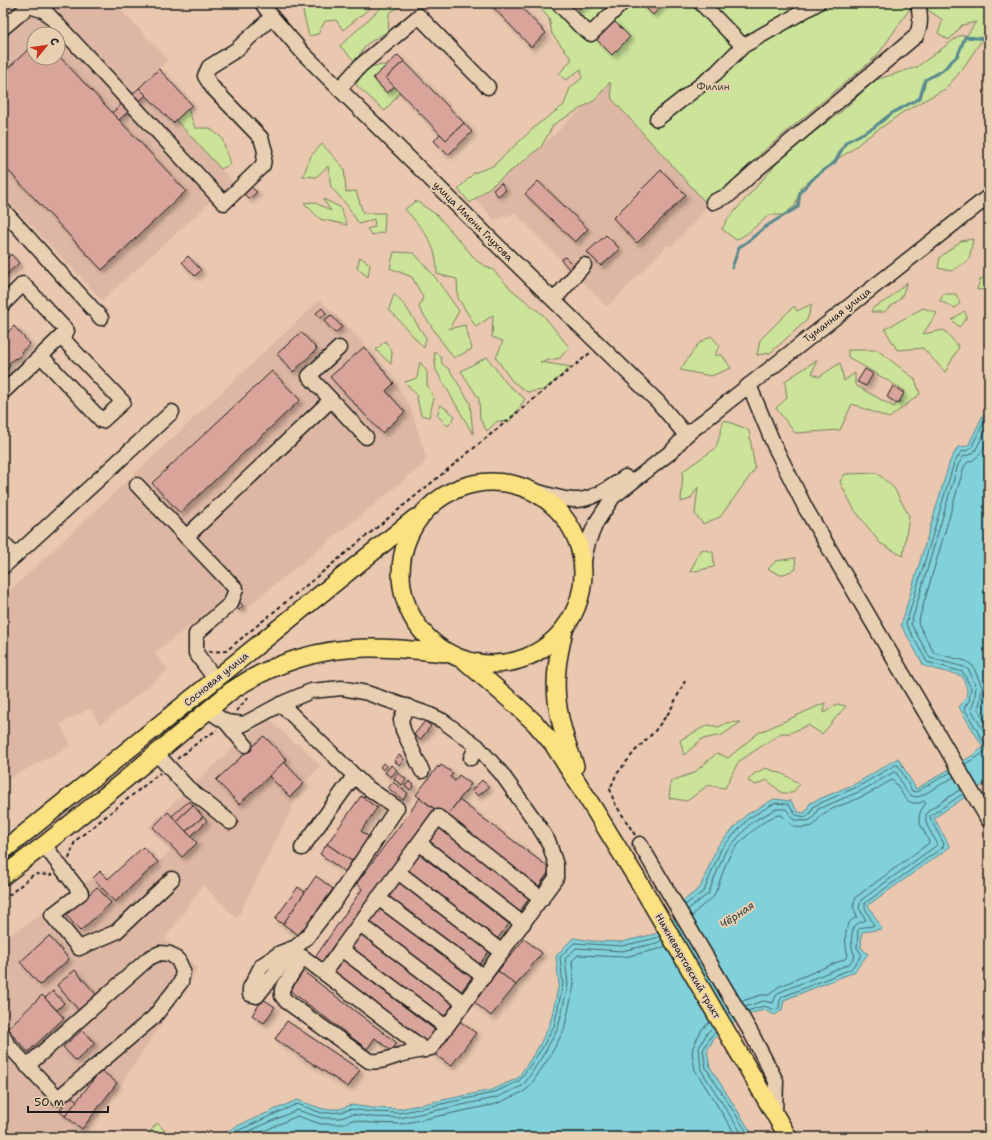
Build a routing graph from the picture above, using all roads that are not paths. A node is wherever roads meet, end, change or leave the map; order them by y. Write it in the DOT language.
graph roads {
  1 [pos="262,3"];
  2 [pos="558,3"];
  3 [pos="622,3"];
  4 [pos="701,3"];
  5 [pos="818,3"];
  6 [pos="918,3"];
  7 [pos="47,7"];
  8 [pos="272,17"];
  9 [pos="3,28"];
  10 [pos="743,46"];
  11 [pos="488,87"];
  12 [pos="339,89"];
  13 [pos="657,119"];
  14 [pos="989,196"];
  15 [pos="713,202"];
  16 [pos="3,210"];
  17 [pos="584,265"];
  18 [pos="554,300"];
  19 [pos="3,304"];
  20 [pos="101,318"];
  21 [pos="62,337"];
  22 [pos="339,348"];
  23 [pos="40,356"];
  24 [pos="749,385"];
  25 [pos="3,392"];
  26 [pos="331,400"];
  27 [pos="172,412"];
  28 [pos="686,435"];
  29 [pos="366,437"];
  30 [pos="137,485"];
  31 [pos="526,488"];
  32 [pos="429,507"];
  33 [pos="186,537"];
  34 [pos="3,543"];
  35 [pos="15,556"];
  36 [pos="583,565"];
  37 [pos="3,567"];
  38 [pos="564,629"];
  39 [pos="449,653"];
  40 [pos="464,660"];
  41 [pos="215,679"];
  42 [pos="281,704"];
  43 [pos="407,706"];
  44 [pos="207,710"];
  45 [pos="226,722"];
  46 [pos="245,745"];
  47 [pos="477,746"];
  48 [pos="156,753"];
  49 [pos="471,758"];
  50 [pos="422,771"];
  51 [pos="354,776"];
  52 [pos="586,796"];
  53 [pos="989,821"];
  54 [pos="230,822"];
  55 [pos="419,843"];
  56 [pos="640,844"];
  57 [pos="44,845"];
  58 [pos="302,848"];
  59 [pos="3,851"];
  60 [pos="398,872"];
  61 [pos="3,876"];
  62 [pos="172,879"];
  63 [pos="378,898"];
  64 [pos="542,899"];
  65 [pos="360,924"];
  66 [pos="523,924"];
  67 [pos="296,947"];
  68 [pos="341,949"];
  69 [pos="502,952"];
  70 [pos="324,973"];
  71 [pos="484,977"];
  72 [pos="464,1003"];
  73 [pos="446,1027"];
  74 [pos="3,1034"];
  75 [pos="425,1050"];
  76 [pos="28,1066"];
  77 [pos="775,1114"];
  78 [pos="788,1137"];
  1 -- 8 [label="street, улица Имени Глухова"];
  2 -- 3 [label="street"];
  4 -- 10 [label="street"];
  5 -- 10 [label="street"];
  6 -- 15 [label="street"];
  7 -- 8 [label="street"];
  7 -- 9 [label="street"];
  8 -- 12 [label="street, улица Имени Глухова"];
  10 -- 13 [label="street"];
  11 -- 12 [label="street"];
  12 -- 18 [label="street, улица Имени Глухова"];
  14 -- 24 [label="street, Туманная улица"];
  16 -- 20 [label="street"];
  17 -- 18 [label="street"];
  18 -- 28 [label="street, улица Имени Глухова"];
  19 -- 21 [label="street"];
  21 -- 23 [label="street"];
  21 -- 23 [label="street"];
  22 -- 26 [label="street"];
  23 -- 25 [label="street"];
  24 -- 28 [label="street, Туманная улица"];
  24 -- 53 [label="street"];
  26 -- 29 [label="street"];
  26 -- 33 [label="street"];
  27 -- 35 [label="street"];
  28 -- 31 [label="street, Туманная улица"];
  28 -- 36 [label="street, Туманная улица"];
  30 -- 33 [label="street"];
  31 -- 32 [label="main road"];
  31 -- 36 [label="main road"];
  32 -- 39 [label="main road"];
  32 -- 41 [label="main road, Сосновая улица"];
  33 -- 41 [label="street"];
  34 -- 35 [label="street"];
  35 -- 37 [label="street"];
  36 -- 38 [label="main road"];
  38 -- 40 [label="main road"];
  38 -- 52 [label="main road, Нижневартовский тракт"];
  39 -- 40 [label="main road"];
  39 -- 44 [label="main road, Сосновая улица"];
  40 -- 52 [label="main road, Нижневартовский тракт"];
  41 -- 59 [label="main road, Сосновая улица"];
  42 -- 43 [label="street"];
  42 -- 45 [label="street"];
  42 -- 51 [label="street"];
  43 -- 47 [label="street"];
  43 -- 50 [label="street"];
  44 -- 45 [label="street"];
  44 -- 48 [label="main road, Сосновая улица"];
  45 -- 46 [label="street"];
  47 -- 49 [label="street"];
  47 -- 64 [label="street"];
  48 -- 54 [label="street"];
  48 -- 57 [label="main road, Сосновая улица"];
  51 -- 58 [label="street"];
  51 -- 67 [label="street"];
  52 -- 77 [label="main road, Нижневартовский тракт"];
  55 -- 60 [label="street"];
  55 -- 64 [label="street"];
  55 -- 66 [label="street"];
  56 -- 77 [label="street"];
  57 -- 61 [label="main road, Сосновая улица"];
  57 -- 62 [label="street"];
  60 -- 63 [label="street"];
  60 -- 69 [label="street"];
  63 -- 65 [label="street"];
  63 -- 71 [label="street"];
  64 -- 66 [label="street"];
  65 -- 68 [label="street"];
  65 -- 72 [label="street"];
  66 -- 69 [label="street"];
  68 -- 70 [label="street"];
  68 -- 73 [label="street"];
  69 -- 71 [label="street"];
  70 -- 75 [label="street"];
  70 -- 75 [label="street"];
  71 -- 72 [label="street"];
  72 -- 73 [label="street"];
  73 -- 75 [label="street"];
  74 -- 76 [label="street"];
  76 -- 76 [label="street"];
  77 -- 78 [label="main road, Нижневартовский тракт"];
}
